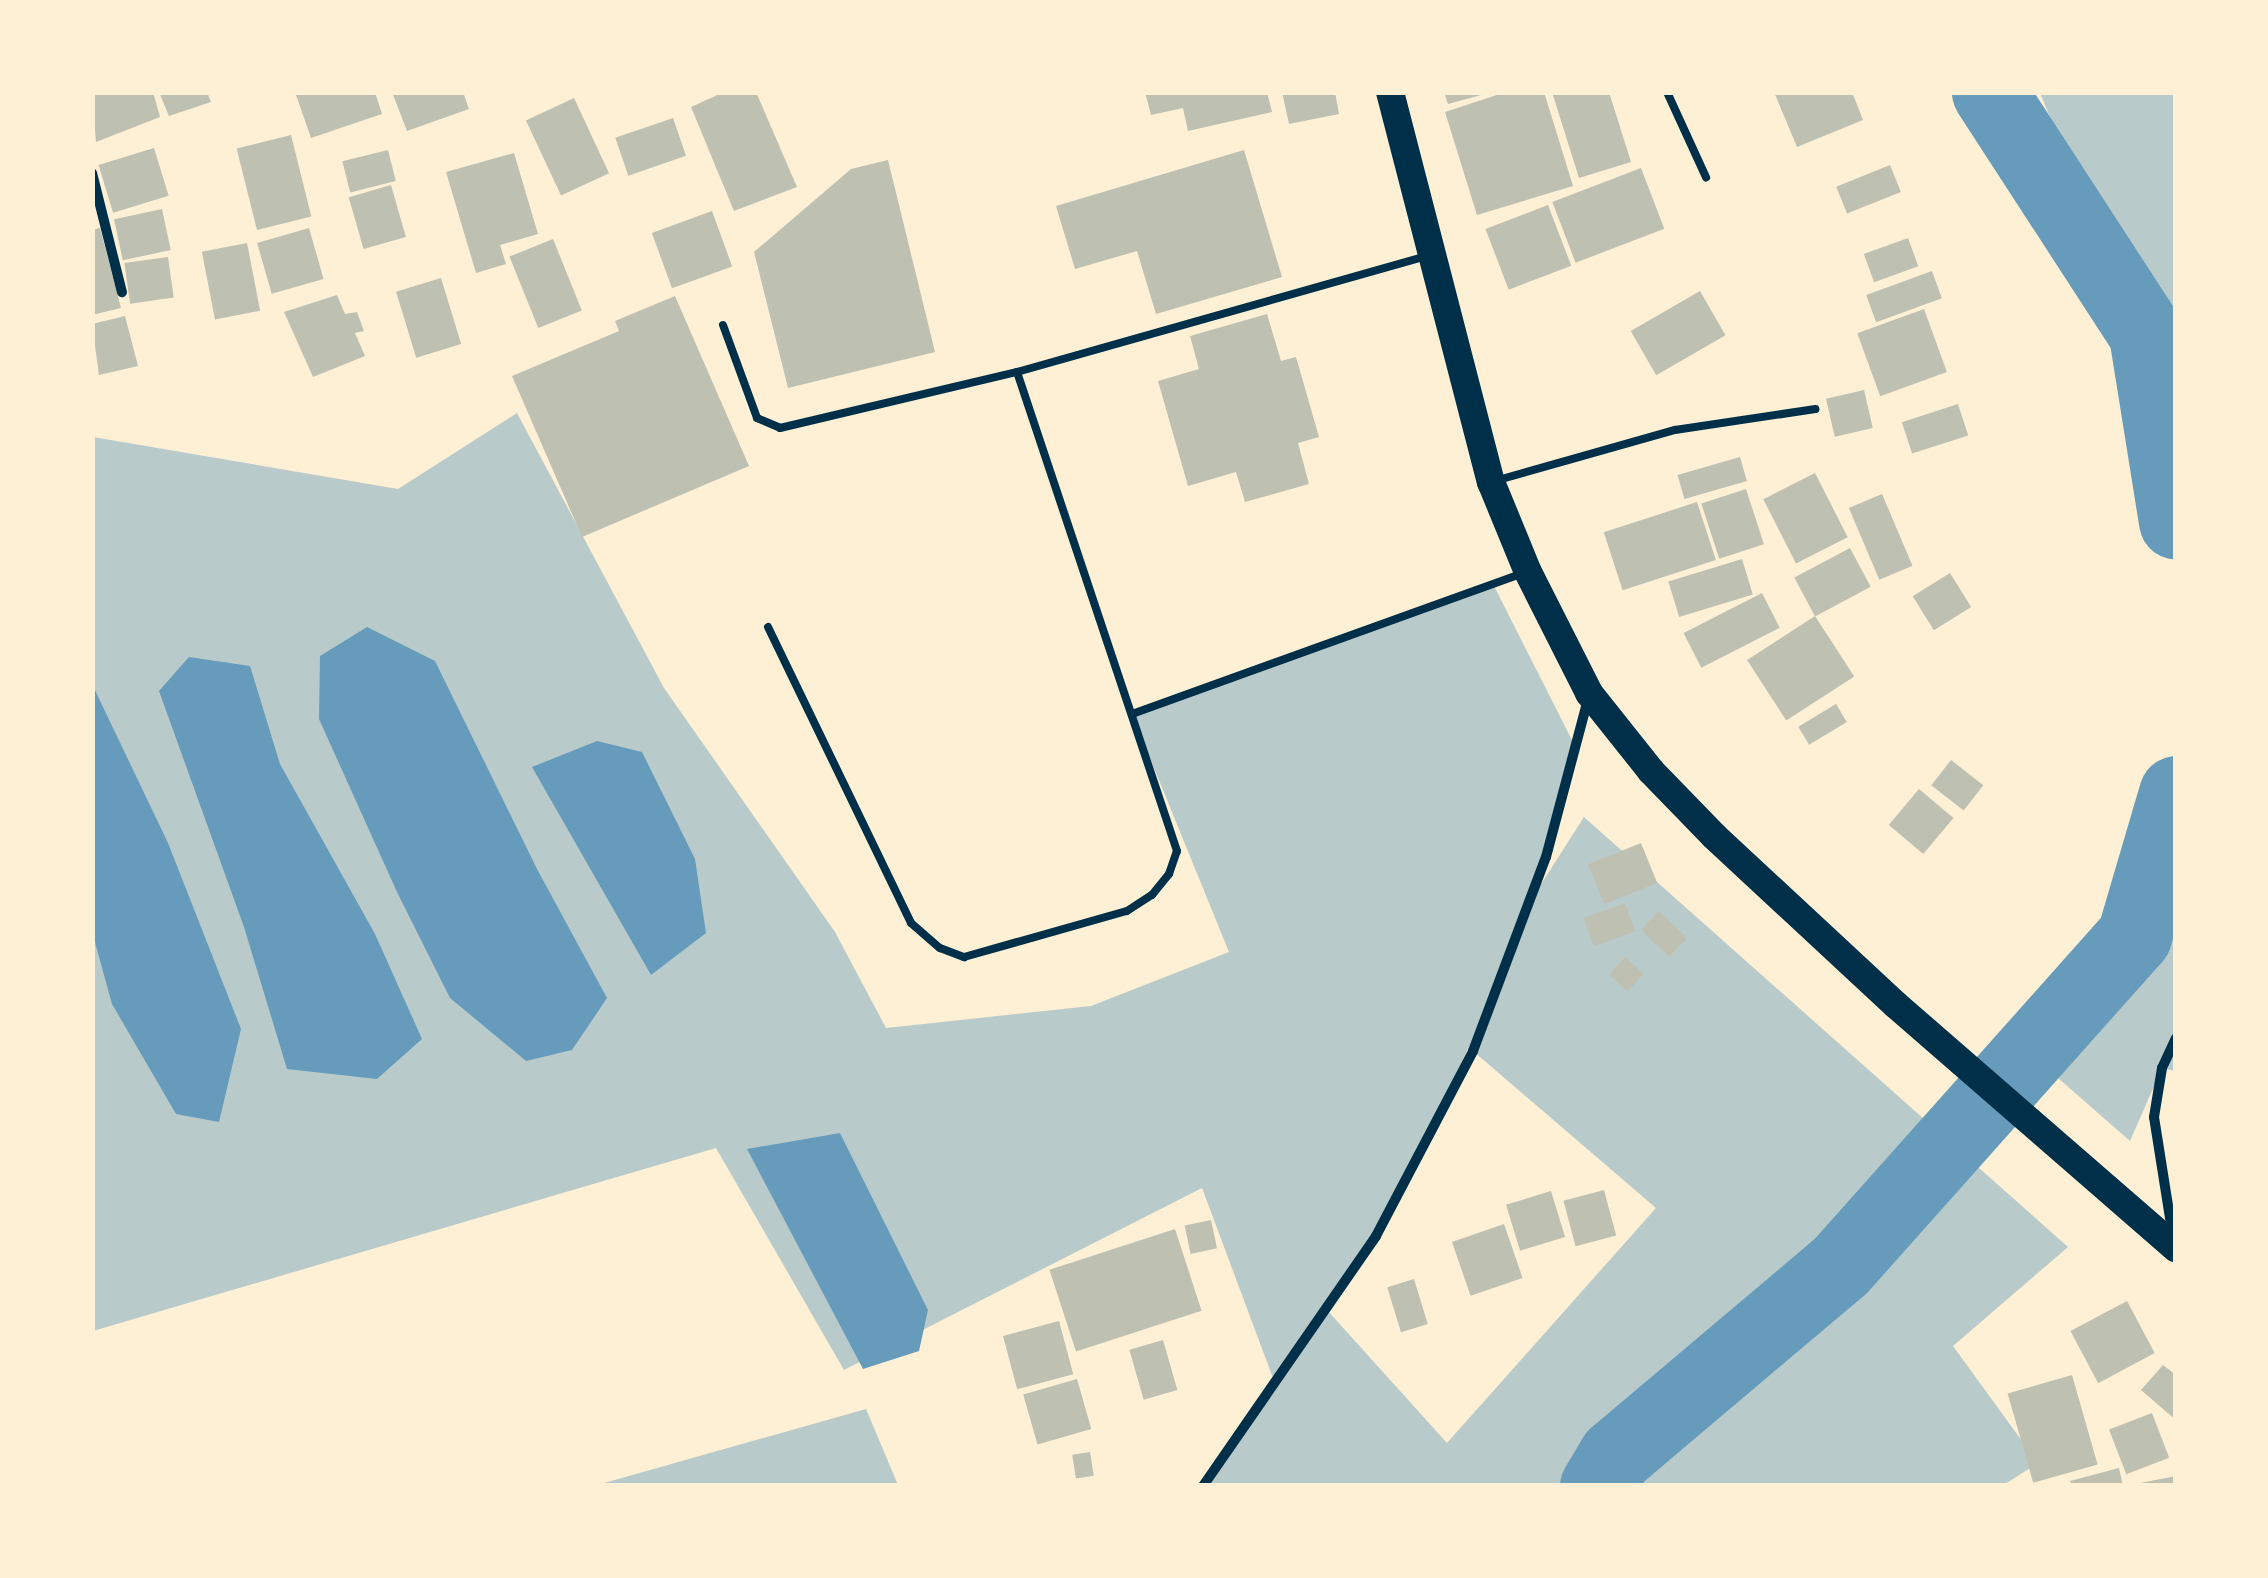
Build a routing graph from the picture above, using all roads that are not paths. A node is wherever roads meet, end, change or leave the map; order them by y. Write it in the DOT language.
graph roads {
  1 [pos="1390,92"];
  2 [pos="1667,92"];
  3 [pos="92,174"];
  4 [pos="1706,177"];
  5 [pos="1432,254"];
  6 [pos="122,292"];
  7 [pos="723,325"];
  8 [pos="1016,372"];
  9 [pos="1815,409"];
  10 [pos="1491,482"];
  11 [pos="1528,572"];
  12 [pos="768,627"];
  13 [pos="1589,693"];
  14 [pos="1132,714"];
  15 [pos="2176,1038"];
  16 [pos="2176,1248"];
  17 [pos="1204,1486"];
  1 -- 5 [label="highway"];
  2 -- 4 [label="lane"];
  3 -- 6 [label="street"];
  5 -- 8 [label="lane"];
  5 -- 10 [label="highway"];
  7 -- 8 [label="lane"];
  8 -- 14 [label="lane"];
  9 -- 10 [label="lane"];
  10 -- 11 [label="highway"];
  11 -- 13 [label="highway"];
  11 -- 14 [label="lane"];
  12 -- 14 [label="lane"];
  13 -- 16 [label="highway"];
  13 -- 17 [label="street"];
  15 -- 16 [label="street"];
}
